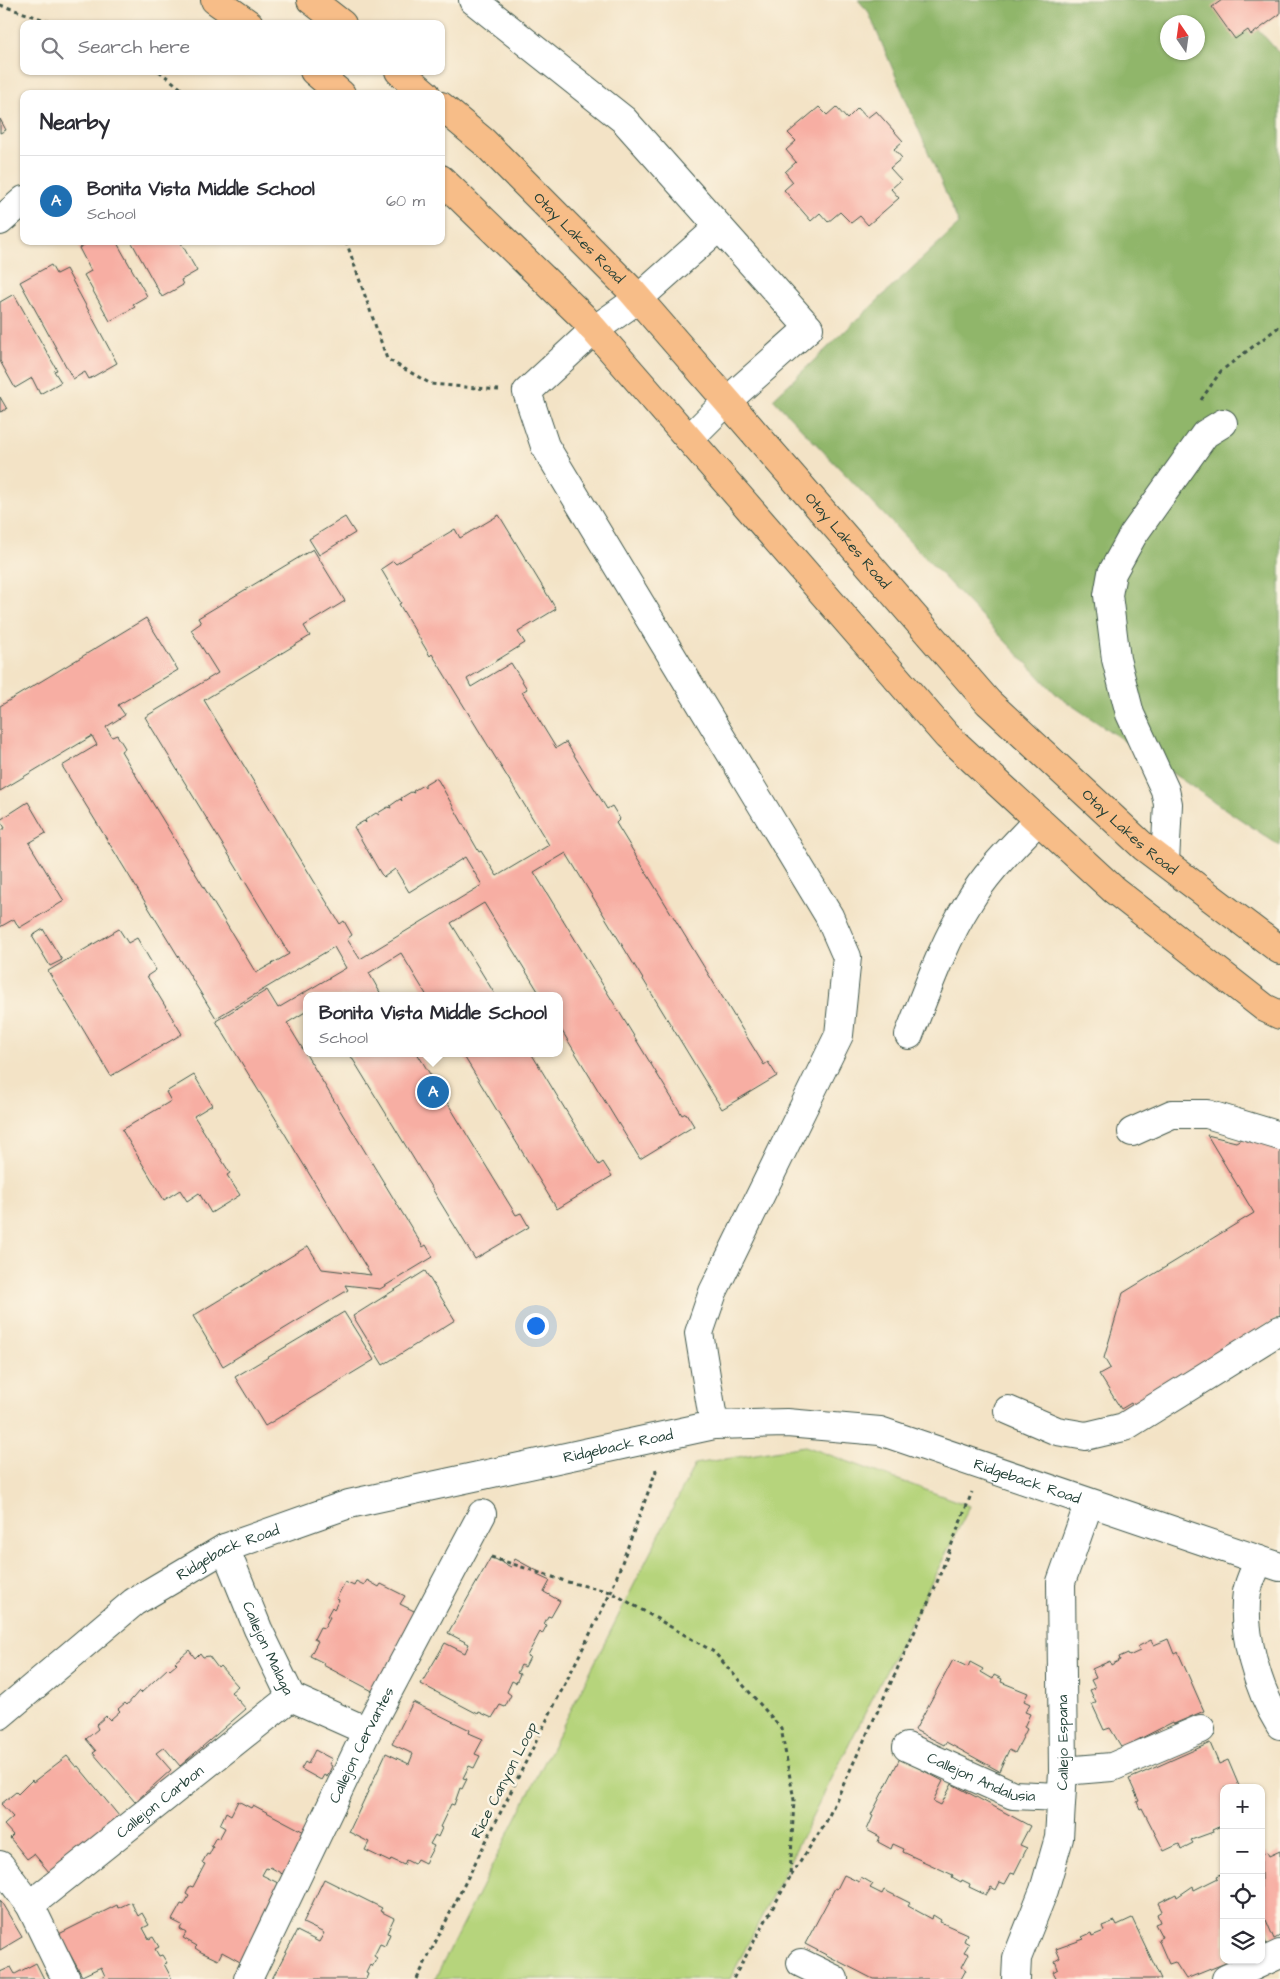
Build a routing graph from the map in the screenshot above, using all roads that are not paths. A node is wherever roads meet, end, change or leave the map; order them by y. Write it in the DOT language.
graph roads {
  1 [pos="215,0"];
  2 [pos="473,0"];
  3 [pos="244,20"];
  4 [pos="319,75"];
  5 [pos="404,75"];
  6 [pos="336,90"];
  7 [pos="421,90"];
  8 [pos="445,109"];
  9 [pos="445,183"];
  10 [pos="20,204"];
  11 [pos="0,221"];
  12 [pos="719,227"];
  13 [pos="638,299"];
  14 [pos="594,330"];
  15 [pos="727,401"];
  16 [pos="1223,423"];
  17 [pos="689,439"];
  18 [pos="1038,820"];
  19 [pos="1165,862"];
  20 [pos="1280,950"];
  21 [pos="1280,1015"];
  22 [pos="909,1035"];
  23 [pos="1132,1132"];
  24 [pos="1280,1136"];
  25 [pos="1280,1330"];
  26 [pos="1008,1410"];
  27 [pos="714,1425"];
  28 [pos="1089,1503"];
  29 [pos="482,1514"];
  30 [pos="226,1548"];
  31 [pos="1269,1563"];
  32 [pos="291,1697"];
  33 [pos="0,1715"];
  34 [pos="1280,1725"];
  35 [pos="1201,1729"];
  36 [pos="367,1731"];
  37 [pos="907,1747"];
  38 [pos="1062,1784"];
  39 [pos="0,1865"];
  40 [pos="30,1906"];
  41 [pos="1280,1954"];
  42 [pos="801,1963"];
  43 [pos="66,1979"];
  44 [pos="248,1979"];
  45 [pos="834,1979"];
  46 [pos="1016,1979"];
  47 [pos="1226,1979"];
  1 -- 3 [label="main road"];
  2 -- 12 [label="street"];
  4 -- 6 [label="main road"];
  5 -- 7 [label="main road"];
  8 -- 13 [label="main road, Otay Lakes Road"];
  9 -- 14 [label="main road"];
  10 -- 11 [label="street"];
  12 -- 13 [label="street"];
  12 -- 15 [label="street"];
  13 -- 14 [label="street"];
  13 -- 15 [label="main road, Otay Lakes Road"];
  14 -- 17 [label="main road"];
  14 -- 27 [label="street"];
  15 -- 17 [label="street"];
  15 -- 19 [label="main road, Otay Lakes Road"];
  16 -- 19 [label="street"];
  17 -- 18 [label="main road"];
  18 -- 21 [label="main road"];
  18 -- 22 [label="street"];
  19 -- 20 [label="main road, Otay Lakes Road"];
  23 -- 24 [label="street"];
  25 -- 26 [label="street"];
  27 -- 28 [label="street, Ridgeback Road"];
  27 -- 30 [label="street, Ridgeback Road"];
  28 -- 31 [label="street, Ridgeback Road"];
  28 -- 38 [label="street, Callejo Espana"];
  29 -- 36 [label="street, Callejon Cervantes"];
  30 -- 32 [label="street, Callejon Malaga"];
  30 -- 33 [label="street, Ridgeback Road"];
  31 -- 34 [label="street"];
  32 -- 36 [label="street, Callejon Malaga"];
  32 -- 40 [label="street, Callejon Carbon"];
  35 -- 38 [label="street, Callejon Andalusia"];
  36 -- 44 [label="street, Callejon Cervantes"];
  37 -- 38 [label="street, Callejon Andalusia"];
  38 -- 46 [label="street, Callejo Espana"];
  39 -- 40 [label="street"];
  40 -- 43 [label="street"];
  41 -- 47 [label="street"];
  42 -- 45 [label="street"];
}
